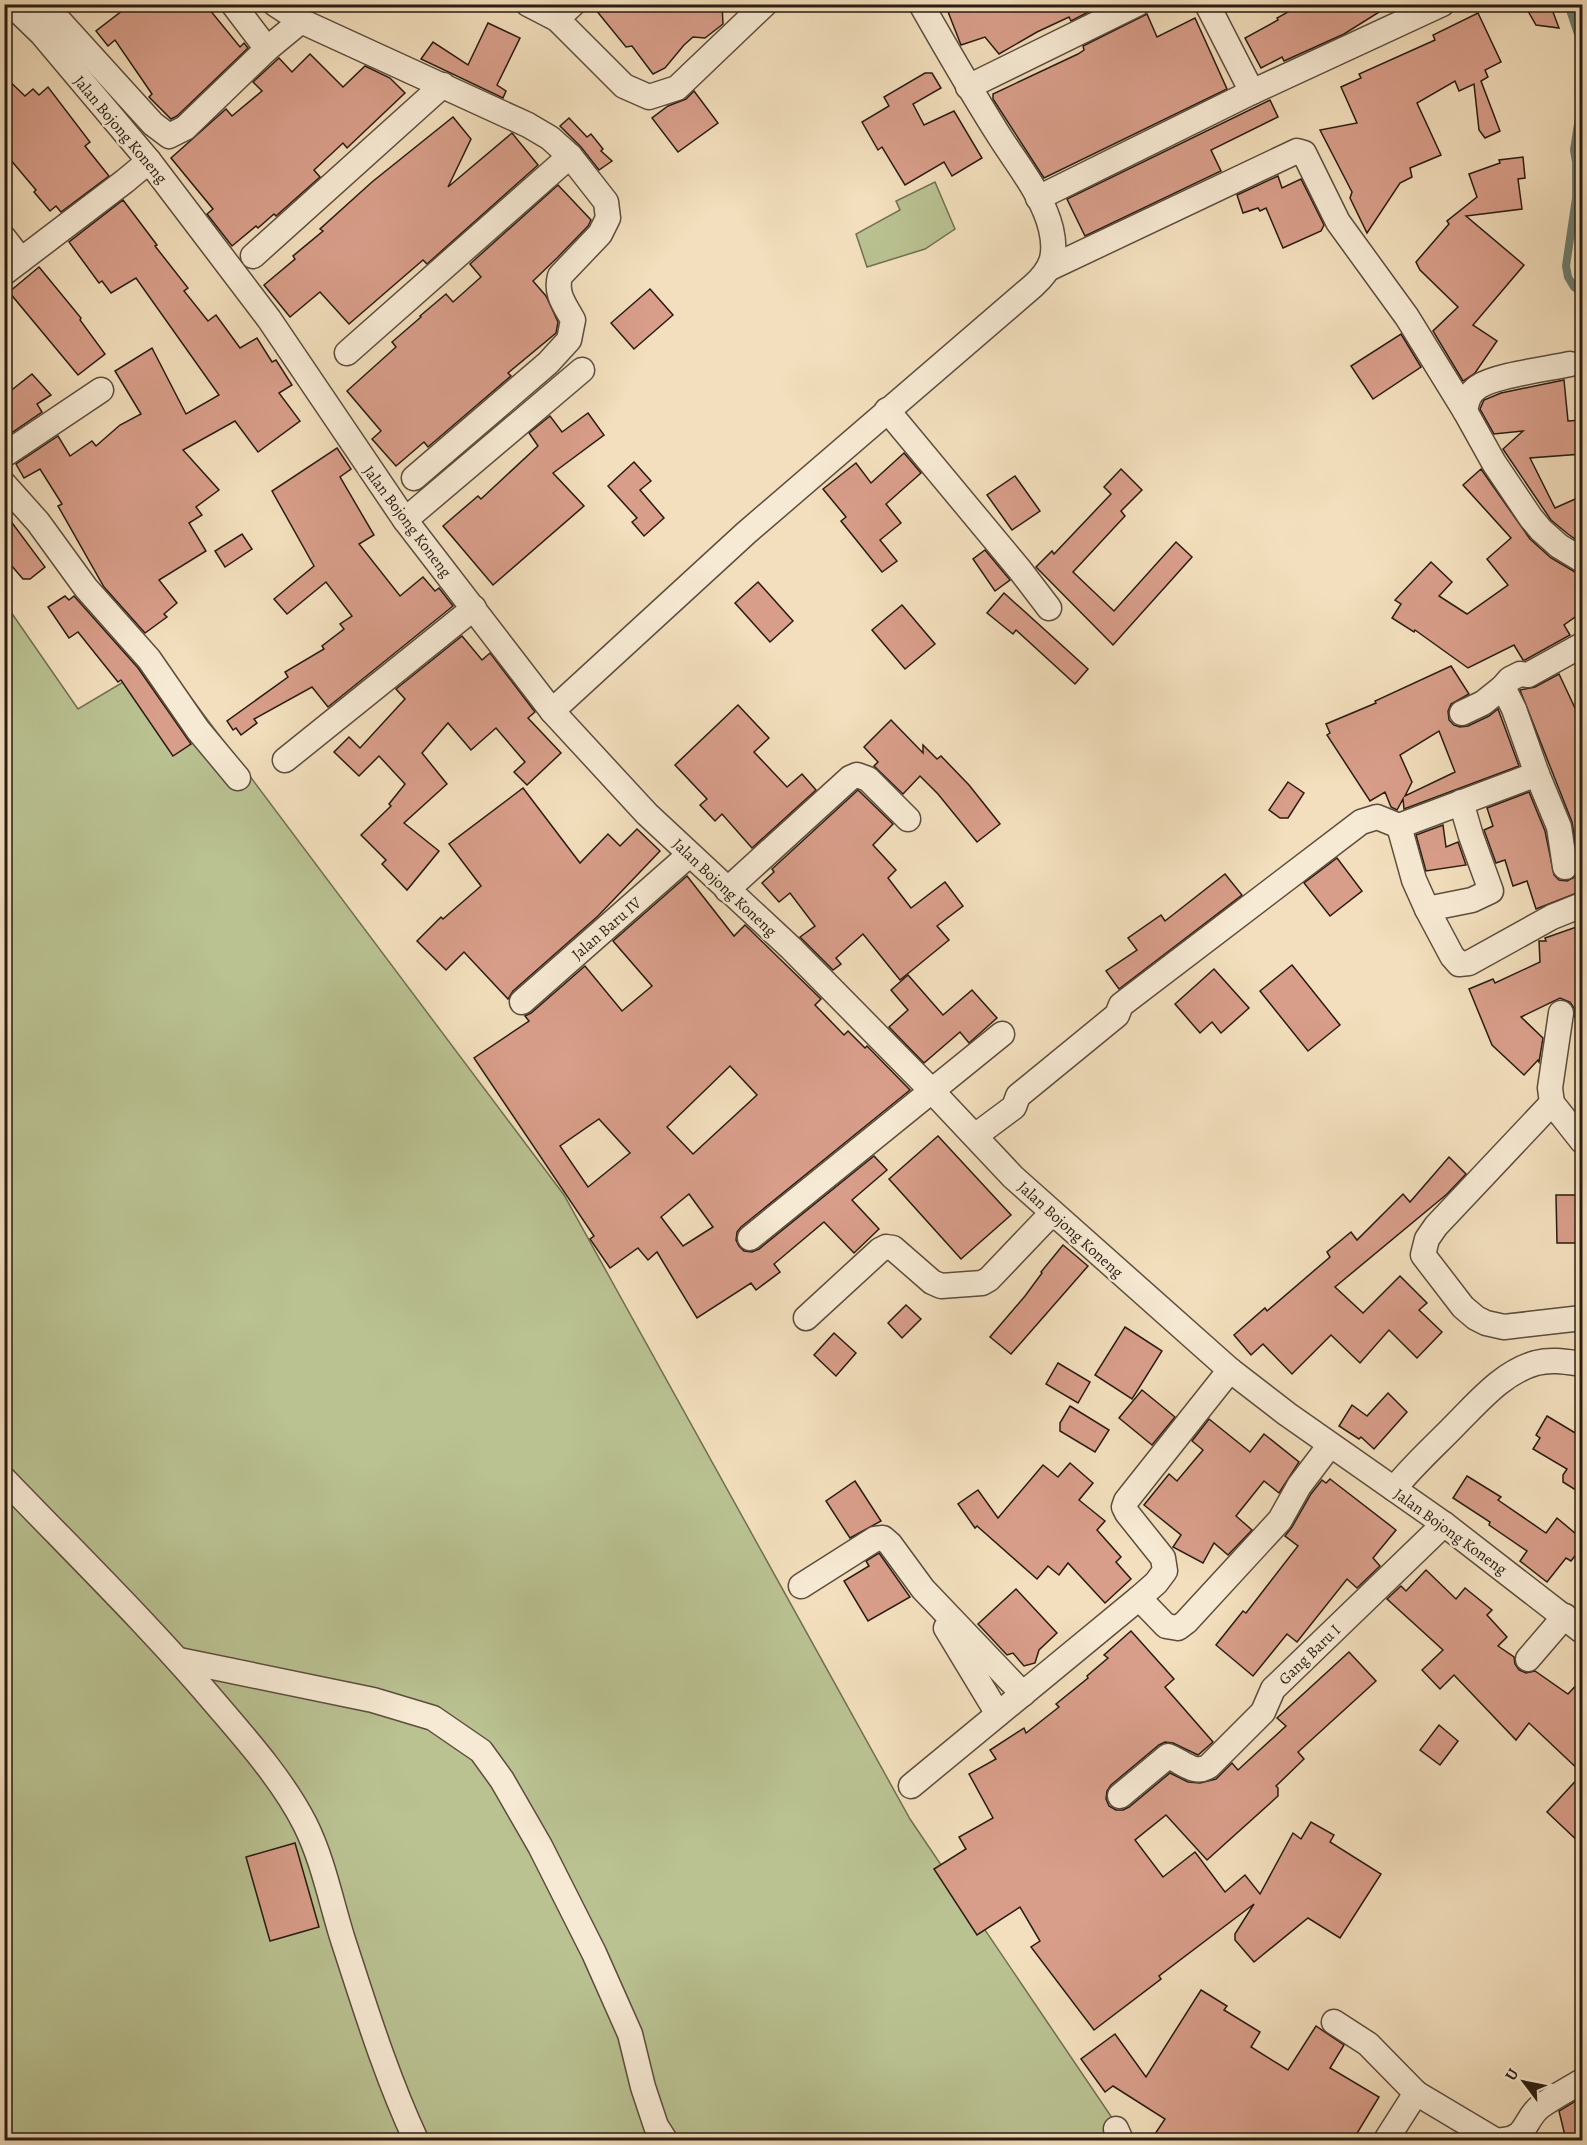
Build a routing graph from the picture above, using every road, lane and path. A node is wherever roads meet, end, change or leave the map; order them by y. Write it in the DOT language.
graph roads {
  1 [pos="11,4"];
  2 [pos="44,4"];
  3 [pos="233,4"];
  4 [pos="274,4"];
  5 [pos="528,4"];
  6 [pos="765,4"];
  7 [pos="921,4"];
  8 [pos="1137,4"];
  9 [pos="1208,4"];
  10 [pos="1442,4"];
  11 [pos="565,12"];
  12 [pos="301,21"];
  13 [pos="267,49"];
  14 [pos="443,85"];
  15 [pos="968,87"];
  16 [pos="1252,93"];
  17 [pos="570,156"];
  18 [pos="149,161"];
  19 [pos="1038,198"];
  20 [pos="4,238"];
  21 [pos="253,256"];
  22 [pos="13,266"];
  23 [pos="1050,268"];
  24 [pos="347,353"];
  25 [pos="1570,364"];
  26 [pos="582,370"];
  27 [pos="101,390"];
  28 [pos="887,410"];
  29 [pos="1465,411"];
  30 [pos="4,455"];
  31 [pos="414,478"];
  32 [pos="4,484"];
  33 [pos="405,520"];
  34 [pos="1582,560"];
  35 [pos="474,608"];
  36 [pos="1049,608"];
  37 [pos="1582,645"];
  38 [pos="1503,687"];
  39 [pos="552,711"];
  40 [pos="1462,713"];
  41 [pos="285,760"];
  42 [pos="1537,774"];
  43 [pos="238,778"];
  44 [pos="1461,802"];
  45 [pos="908,819"];
  46 [pos="1399,826"];
  47 [pos="689,855"];
  48 [pos="1565,867"];
  49 [pos="727,890"];
  50 [pos="1582,905"];
  51 [pos="1427,909"];
  52 [pos="522,1002"];
  53 [pos="1561,1013"];
  54 [pos="1002,1034"];
  55 [pos="932,1091"];
  56 [pos="1552,1103"];
  57 [pos="975,1136"];
  58 [pos="1582,1141"];
  59 [pos="1052,1213"];
  60 [pos="750,1238"];
  61 [pos="806,1318"];
  62 [pos="1582,1318"];
  63 [pos="1582,1364"];
  64 [pos="1230,1370"];
  65 [pos="1460,1420"];
  66 [pos="1336,1449"];
  67 [pos="4,1479"];
  68 [pos="1402,1494"];
  69 [pos="1444,1524"];
  70 [pos="801,1586"];
  71 [pos="923,1589"];
  72 [pos="1139,1598"];
  73 [pos="1574,1624"];
  74 [pos="1528,1659"];
  75 [pos="179,1660"];
  76 [pos="1023,1694"];
  77 [pos="998,1714"];
  78 [pos="910,1786"];
  79 [pos="1120,1796"];
  80 [pos="1334,2022"];
  81 [pos="1582,2080"];
  82 [pos="1416,2093"];
  83 [pos="416,2140"];
  84 [pos="665,2140"];
  85 [pos="1386,2140"];
  86 [pos="1495,2140"];
  87 [pos="1503,2140"];
  1 -- 18 [label="street, Jalan Bojong Koneng"];
  2 -- 13 [label="street"];
  3 -- 13 [label="street"];
  4 -- 12 [label="street"];
  5 -- 11 [label="street"];
  6 -- 11 [label="street"];
  7 -- 15 [label="street"];
  8 -- 15 [label="street"];
  9 -- 16 [label="street"];
  10 -- 16 [label="street"];
  12 -- 13 [label="street"];
  12 -- 14 [label="street"];
  14 -- 17 [label="street"];
  14 -- 21 [label="street"];
  15 -- 19 [label="street"];
  16 -- 19 [label="street"];
  17 -- 24 [label="street"];
  17 -- 31 [label="street"];
  18 -- 22 [label="street"];
  18 -- 33 [label="street, Jalan Bojong Koneng"];
  19 -- 23 [label="street"];
  20 -- 22 [label="street"];
  23 -- 28 [label="street"];
  23 -- 29 [label="street"];
  25 -- 29 [label="street"];
  26 -- 33 [label="street"];
  27 -- 30 [label="street"];
  28 -- 36 [label="street"];
  28 -- 39 [label="street"];
  29 -- 34 [label="street"];
  32 -- 43 [label="street"];
  33 -- 35 [label="street, Jalan Bojong Koneng"];
  35 -- 39 [label="street, Jalan Bojong Koneng"];
  35 -- 41 [label="street"];
  37 -- 38 [label="street"];
  38 -- 40 [label="street"];
  38 -- 42 [label="street"];
  39 -- 47 [label="street, Jalan Bojong Koneng"];
  42 -- 44 [label="street"];
  42 -- 48 [label="street"];
  44 -- 46 [label="street"];
  44 -- 51 [label="street"];
  45 -- 49 [label="street"];
  46 -- 51 [label="street"];
  46 -- 57 [label="street"];
  47 -- 49 [label="street, Jalan Bojong Koneng"];
  47 -- 52 [label="street, Jalan Baru IV"];
  49 -- 55 [label="street, Jalan Bojong Koneng"];
  50 -- 51 [label="street"];
  53 -- 56 [label="street"];
  54 -- 55 [label="street"];
  55 -- 57 [label="street, Jalan Bojong Koneng"];
  55 -- 60 [label="street"];
  56 -- 58 [label="street"];
  56 -- 62 [label="street"];
  57 -- 59 [label="street, Jalan Bojong Koneng"];
  59 -- 61 [label="street"];
  59 -- 64 [label="street, Jalan Bojong Koneng"];
  63 -- 65 [label="street"];
  64 -- 66 [label="street, Jalan Bojong Koneng"];
  64 -- 72 [label="street"];
  65 -- 68 [label="street"];
  65 -- 68 [label="street"];
  66 -- 68 [label="street, Jalan Bojong Koneng"];
  66 -- 72 [label="street"];
  67 -- 75 [label="street"];
  68 -- 69 [label="street, Jalan Bojong Koneng"];
  69 -- 73 [label="street, Jalan Bojong Koneng"];
  69 -- 79 [label="street, Gang Baru I"];
  70 -- 71 [label="street"];
  71 -- 76 [label="street"];
  71 -- 77 [label="street"];
  72 -- 76 [label="street"];
  73 -- 74 [label="street"];
  75 -- 83 [label="street"];
  75 -- 84 [label="street"];
  76 -- 77 [label="street"];
  77 -- 78 [label="street"];
  80 -- 82 [label="street"];
  81 -- 87 [label="street"];
  82 -- 85 [label="street"];
  82 -- 86 [label="street"];
}
